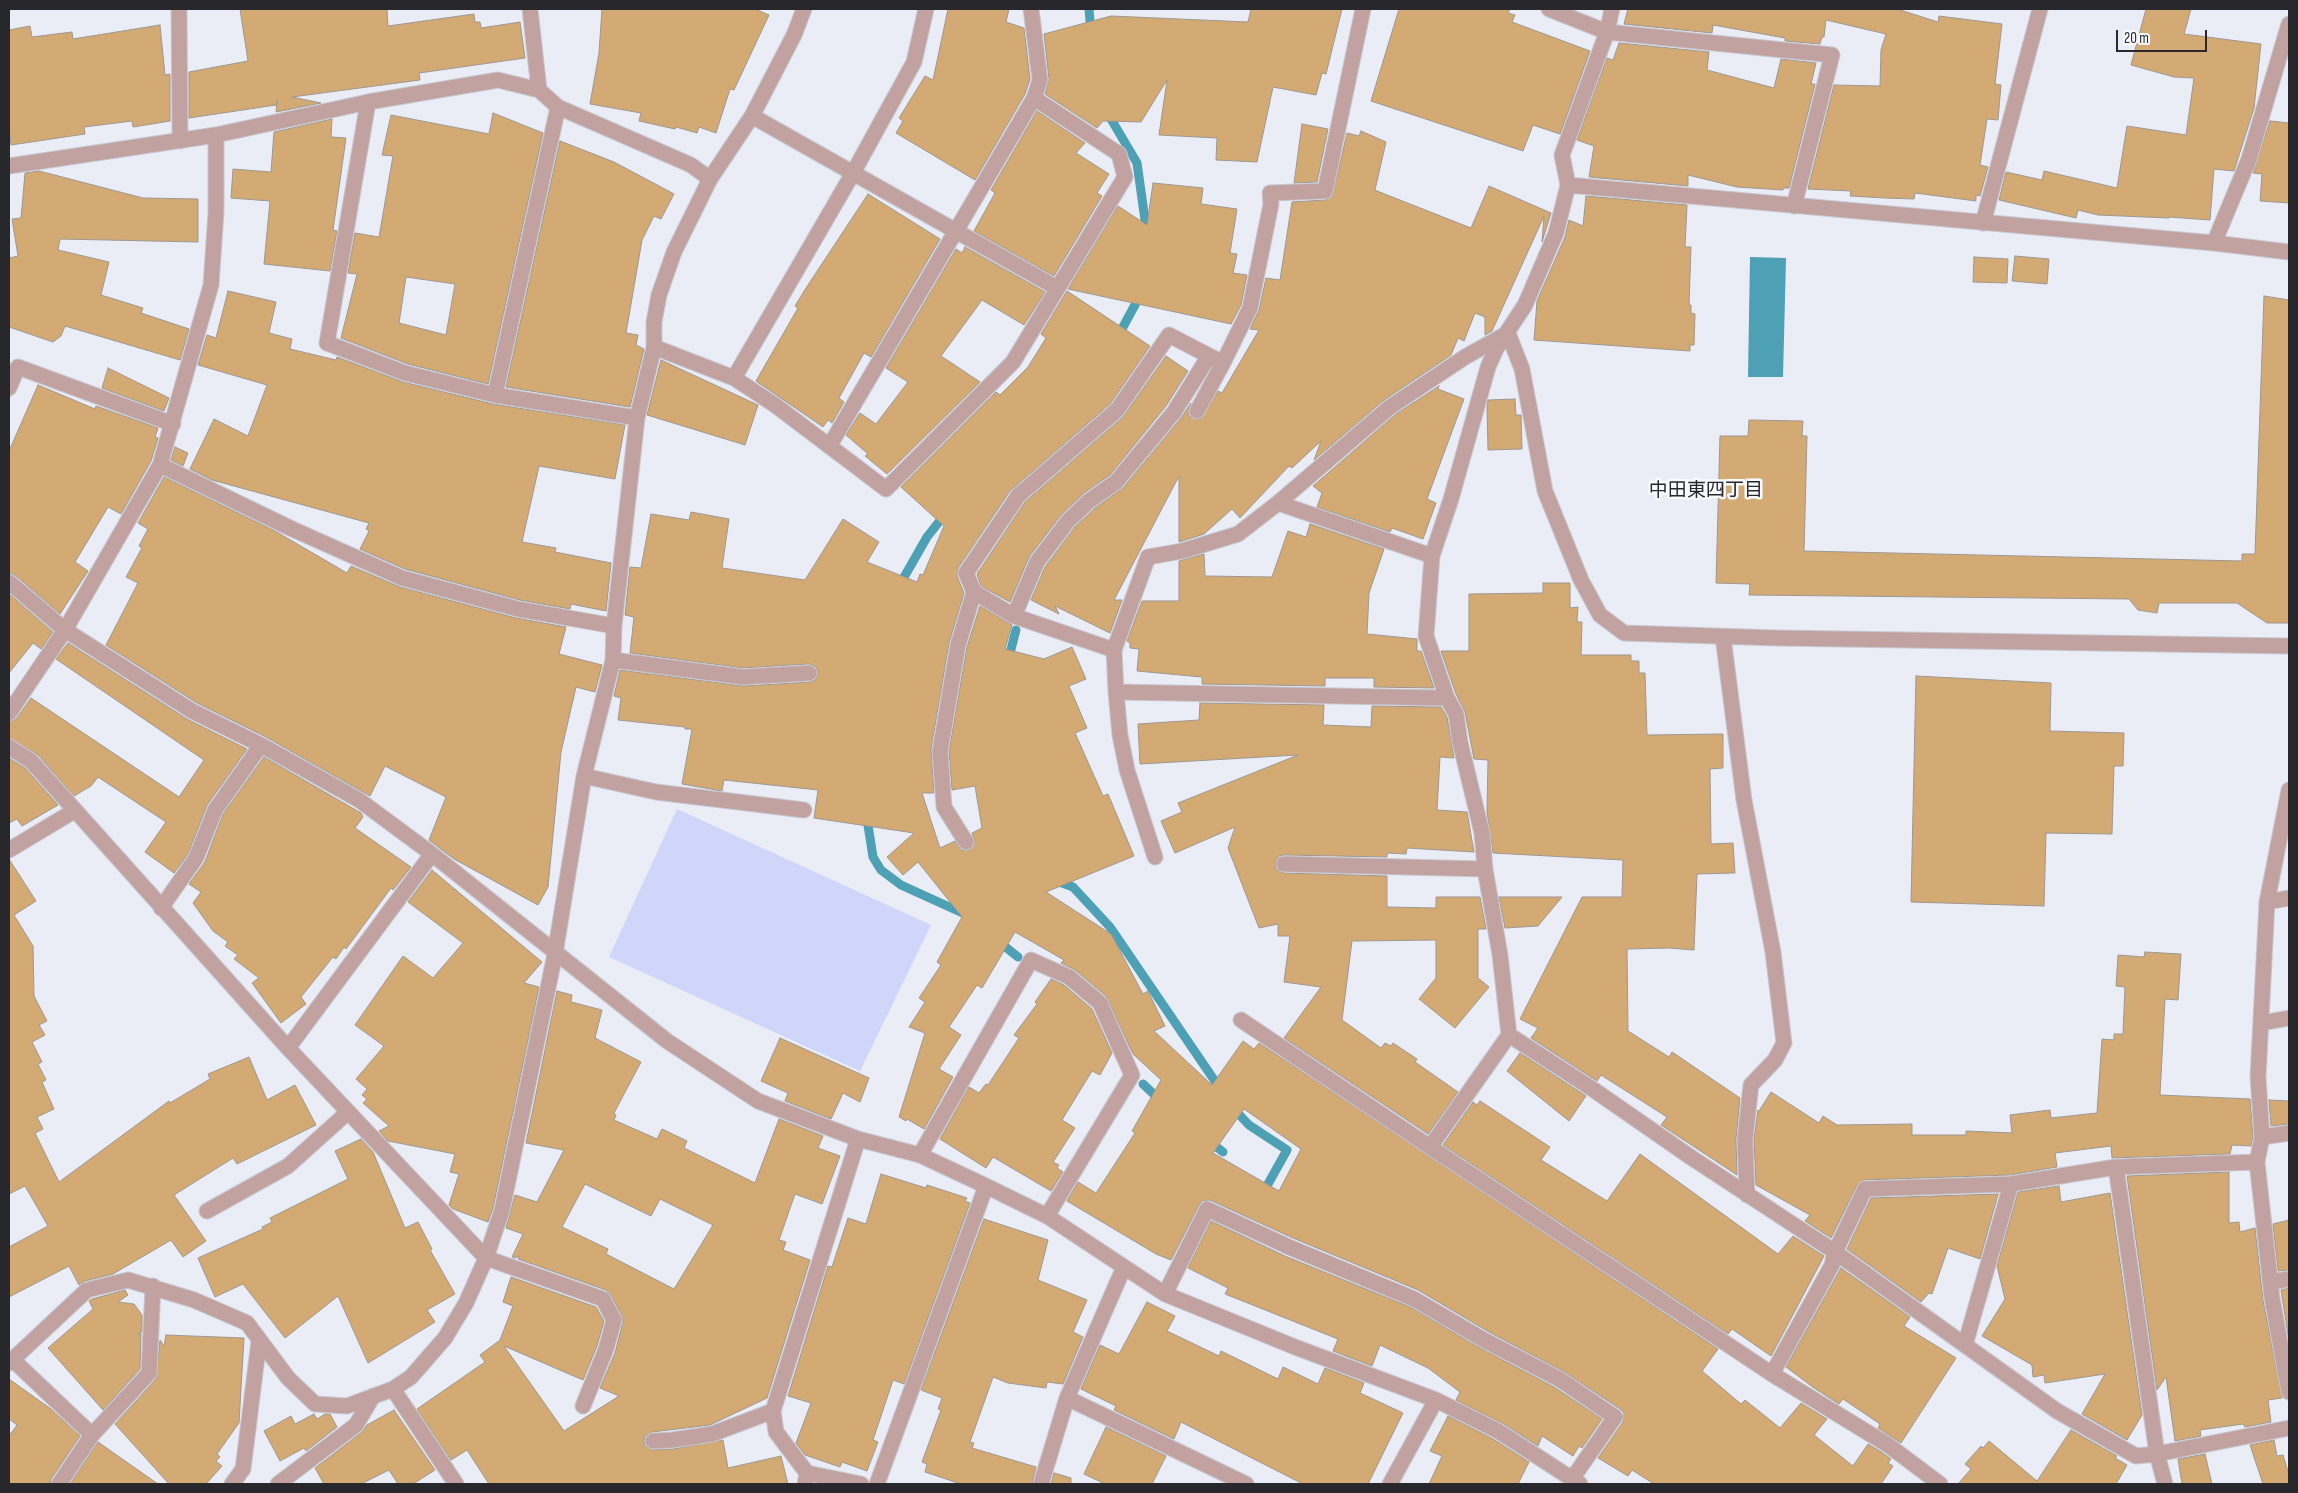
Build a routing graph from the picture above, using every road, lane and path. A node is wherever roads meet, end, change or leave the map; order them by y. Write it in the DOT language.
graph roads {
  1 [pos="179,9"];
  2 [pos="530,9"];
  3 [pos="804,9"];
  4 [pos="926,9"];
  5 [pos="1031,9"];
  6 [pos="1362,9"];
  7 [pos="1549,9"];
  8 [pos="1612,9"];
  9 [pos="2040,9"];
  10 [pos="2289,24"];
  11 [pos="1607,32"];
  12 [pos="539,90"];
  13 [pos="1034,98"];
  14 [pos="368,102"];
  15 [pos="558,107"];
  16 [pos="752,116"];
  17 [pos="216,135"];
  18 [pos="180,140"];
  19 [pos="9,166"];
  20 [pos="854,173"];
  21 [pos="710,179"];
  22 [pos="1568,185"];
  23 [pos="1794,206"];
  24 [pos="1983,223"];
  25 [pos="956,230"];
  26 [pos="2214,244"];
  27 [pos="2289,252"];
  28 [pos="1057,288"];
  29 [pos="1508,333"];
  30 [pos="654,347"];
  31 [pos="1209,356"];
  32 [pos="1223,364"];
  33 [pos="734,378"];
  34 [pos="9,388"];
  35 [pos="495,395"];
  36 [pos="1197,411"];
  37 [pos="637,418"];
  38 [pos="173,424"];
  39 [pos="830,445"];
  40 [pos="160,465"];
  41 [pos="1278,503"];
  42 [pos="1432,556"];
  43 [pos="9,582"];
  44 [pos="974,592"];
  45 [pos="1014,616"];
  46 [pos="614,626"];
  47 [pos="65,630"];
  48 [pos="1723,637"];
  49 [pos="2289,646"];
  50 [pos="1114,650"];
  51 [pos="613,660"];
  52 [pos="809,672"];
  53 [pos="1116,692"];
  54 [pos="1447,698"];
  55 [pos="9,713"];
  56 [pos="261,746"];
  57 [pos="9,747"];
  58 [pos="584,776"];
  59 [pos="2289,790"];
  60 [pos="804,810"];
  61 [pos="74,811"];
  62 [pos="966,842"];
  63 [pos="9,850"];
  64 [pos="432,854"];
  65 [pos="1155,857"];
  66 [pos="1284,864"];
  67 [pos="1484,869"];
  68 [pos="2289,898"];
  69 [pos="2267,902"];
  70 [pos="161,908"];
  71 [pos="555,954"];
  72 [pos="2289,1018"];
  73 [pos="1241,1020"];
  74 [pos="2262,1022"];
  75 [pos="1509,1035"];
  76 [pos="288,1048"];
  77 [pos="348,1112"];
  78 [pos="2289,1133"];
  79 [pos="2262,1137"];
  80 [pos="858,1139"];
  81 [pos="1430,1147"];
  82 [pos="920,1155"];
  83 [pos="2257,1162"];
  84 [pos="2116,1167"];
  85 [pos="2011,1184"];
  86 [pos="986,1186"];
  87 [pos="1747,1195"];
  88 [pos="207,1210"];
  89 [pos="1047,1216"];
  90 [pos="1835,1252"];
  91 [pos="486,1258"];
  92 [pos="1124,1267"];
  93 [pos="2289,1279"];
  94 [pos="2271,1282"];
  95 [pos="153,1286"];
  96 [pos="1165,1294"];
  97 [pos="259,1341"];
  98 [pos="1965,1345"];
  99 [pos="10,1361"];
  100 [pos="1772,1374"];
  101 [pos="393,1389"];
  102 [pos="2289,1392"];
  103 [pos="373,1396"];
  104 [pos="1067,1398"];
  105 [pos="1436,1400"];
  106 [pos="583,1406"];
  107 [pos="773,1411"];
  108 [pos="2289,1428"];
  109 [pos="92,1435"];
  110 [pos="653,1441"];
  111 [pos="2157,1454"];
  112 [pos="806,1479"];
  113 [pos="1576,1482"];
  114 [pos="59,1484"];
  115 [pos="232,1484"];
  116 [pos="278,1484"];
  117 [pos="456,1484"];
  118 [pos="861,1484"];
  119 [pos="877,1484"];
  120 [pos="1041,1484"];
  121 [pos="1246,1484"];
  122 [pos="1390,1484"];
  123 [pos="1940,1484"];
  124 [pos="2165,1484"];
  1 -- 18 [label="street"];
  2 -- 12 [label="street"];
  3 -- 16 [label="street"];
  4 -- 20 [label="street"];
  5 -- 13 [label="street"];
  6 -- 32 [label="street"];
  7 -- 11 [label="street"];
  8 -- 11 [label="street"];
  9 -- 24 [label="street"];
  10 -- 26 [label="street"];
  11 -- 22 [label="street"];
  11 -- 23 [label="street"];
  12 -- 14 [label="street"];
  12 -- 15 [label="street"];
  13 -- 25 [label="street"];
  13 -- 28 [label="street"];
  14 -- 17 [label="street"];
  14 -- 35 [label="street"];
  15 -- 21 [label="street"];
  15 -- 35 [label="street"];
  16 -- 20 [label="street"];
  16 -- 21 [label="street"];
  17 -- 18 [label="street"];
  17 -- 38 [label="street"];
  18 -- 19 [label="street"];
  20 -- 25 [label="street"];
  20 -- 33 [label="street"];
  21 -- 30 [label="street"];
  22 -- 23 [label="street"];
  22 -- 29 [label="street"];
  23 -- 24 [label="street"];
  24 -- 26 [label="street"];
  25 -- 28 [label="street"];
  25 -- 39 [label="street"];
  26 -- 27 [label="street"];
  28 -- 39 [label="street"];
  29 -- 41 [label="street"];
  29 -- 42 [label="street"];
  29 -- 48 [label="street"];
  30 -- 33 [label="street"];
  30 -- 37 [label="street"];
  31 -- 32 [label="street"];
  31 -- 44 [label="street"];
  31 -- 45 [label="street"];
  32 -- 36 [label="street"];
  33 -- 39 [label="street"];
  34 -- 38 [label="street"];
  35 -- 37 [label="street"];
  37 -- 46 [label="street"];
  38 -- 40 [label="street"];
  40 -- 46 [label="street"];
  40 -- 47 [label="street"];
  41 -- 42 [label="street"];
  41 -- 50 [label="street"];
  42 -- 54 [label="street"];
  43 -- 47 [label="street"];
  44 -- 45 [label="street"];
  44 -- 62 [label="street"];
  45 -- 50 [label="street"];
  46 -- 51 [label="street"];
  47 -- 55 [label="street"];
  47 -- 56 [label="street"];
  48 -- 49 [label="street"];
  48 -- 87 [label="street"];
  50 -- 53 [label="street"];
  51 -- 52 [label="street"];
  51 -- 58 [label="street"];
  53 -- 54 [label="street"];
  53 -- 65 [label="street"];
  54 -- 67 [label="street"];
  56 -- 64 [label="street"];
  56 -- 70 [label="street"];
  57 -- 61 [label="street"];
  58 -- 60 [label="street"];
  58 -- 71 [label="street"];
  59 -- 69 [label="street"];
  61 -- 63 [label="street"];
  61 -- 70 [label="street"];
  64 -- 71 [label="street"];
  64 -- 76 [label="street"];
  66 -- 67 [label="street"];
  67 -- 75 [label="street"];
  68 -- 69 [label="street"];
  69 -- 74 [label="street"];
  70 -- 76 [label="street"];
  71 -- 80 [label="street"];
  71 -- 91 [label="street"];
  72 -- 74 [label="street"];
  73 -- 81 [label="street"];
  74 -- 79 [label="street"];
  75 -- 81 [label="street"];
  75 -- 87 [label="street"];
  76 -- 77 [label="street"];
  77 -- 88 [label="street"];
  77 -- 91 [label="street"];
  78 -- 79 [label="street"];
  79 -- 83 [label="street"];
  80 -- 82 [label="street"];
  80 -- 107 [label="street"];
  81 -- 100 [label="street"];
  82 -- 86 [label="street"];
  82 -- 89 [label="street"];
  83 -- 84 [label="street"];
  83 -- 94 [label="street"];
  84 -- 85 [label="street"];
  84 -- 111 [label="street"];
  85 -- 90 [label="street"];
  85 -- 98 [label="street"];
  86 -- 89 [label="street"];
  86 -- 119 [label="street"];
  87 -- 90 [label="street"];
  89 -- 92 [label="street"];
  90 -- 98 [label="street"];
  90 -- 100 [label="street"];
  91 -- 101 [label="street"];
  91 -- 106 [label="street"];
  92 -- 96 [label="street"];
  92 -- 104 [label="street"];
  93 -- 94 [label="street"];
  94 -- 102 [label="street"];
  95 -- 97 [label="street"];
  95 -- 99 [label="street"];
  95 -- 109 [label="street"];
  96 -- 105 [label="street"];
  96 -- 113 [label="street"];
  97 -- 103 [label="street"];
  97 -- 115 [label="street"];
  98 -- 111 [label="street"];
  99 -- 109 [label="street"];
  100 -- 123 [label="street"];
  101 -- 103 [label="street"];
  101 -- 117 [label="street"];
  103 -- 116 [label="street"];
  104 -- 120 [label="street"];
  104 -- 121 [label="street"];
  105 -- 113 [label="street"];
  105 -- 122 [label="street"];
  107 -- 110 [label="street"];
  107 -- 112 [label="street"];
  108 -- 111 [label="street"];
  109 -- 114 [label="street"];
  111 -- 124 [label="street"];
  112 -- 118 [label="street"];
}
